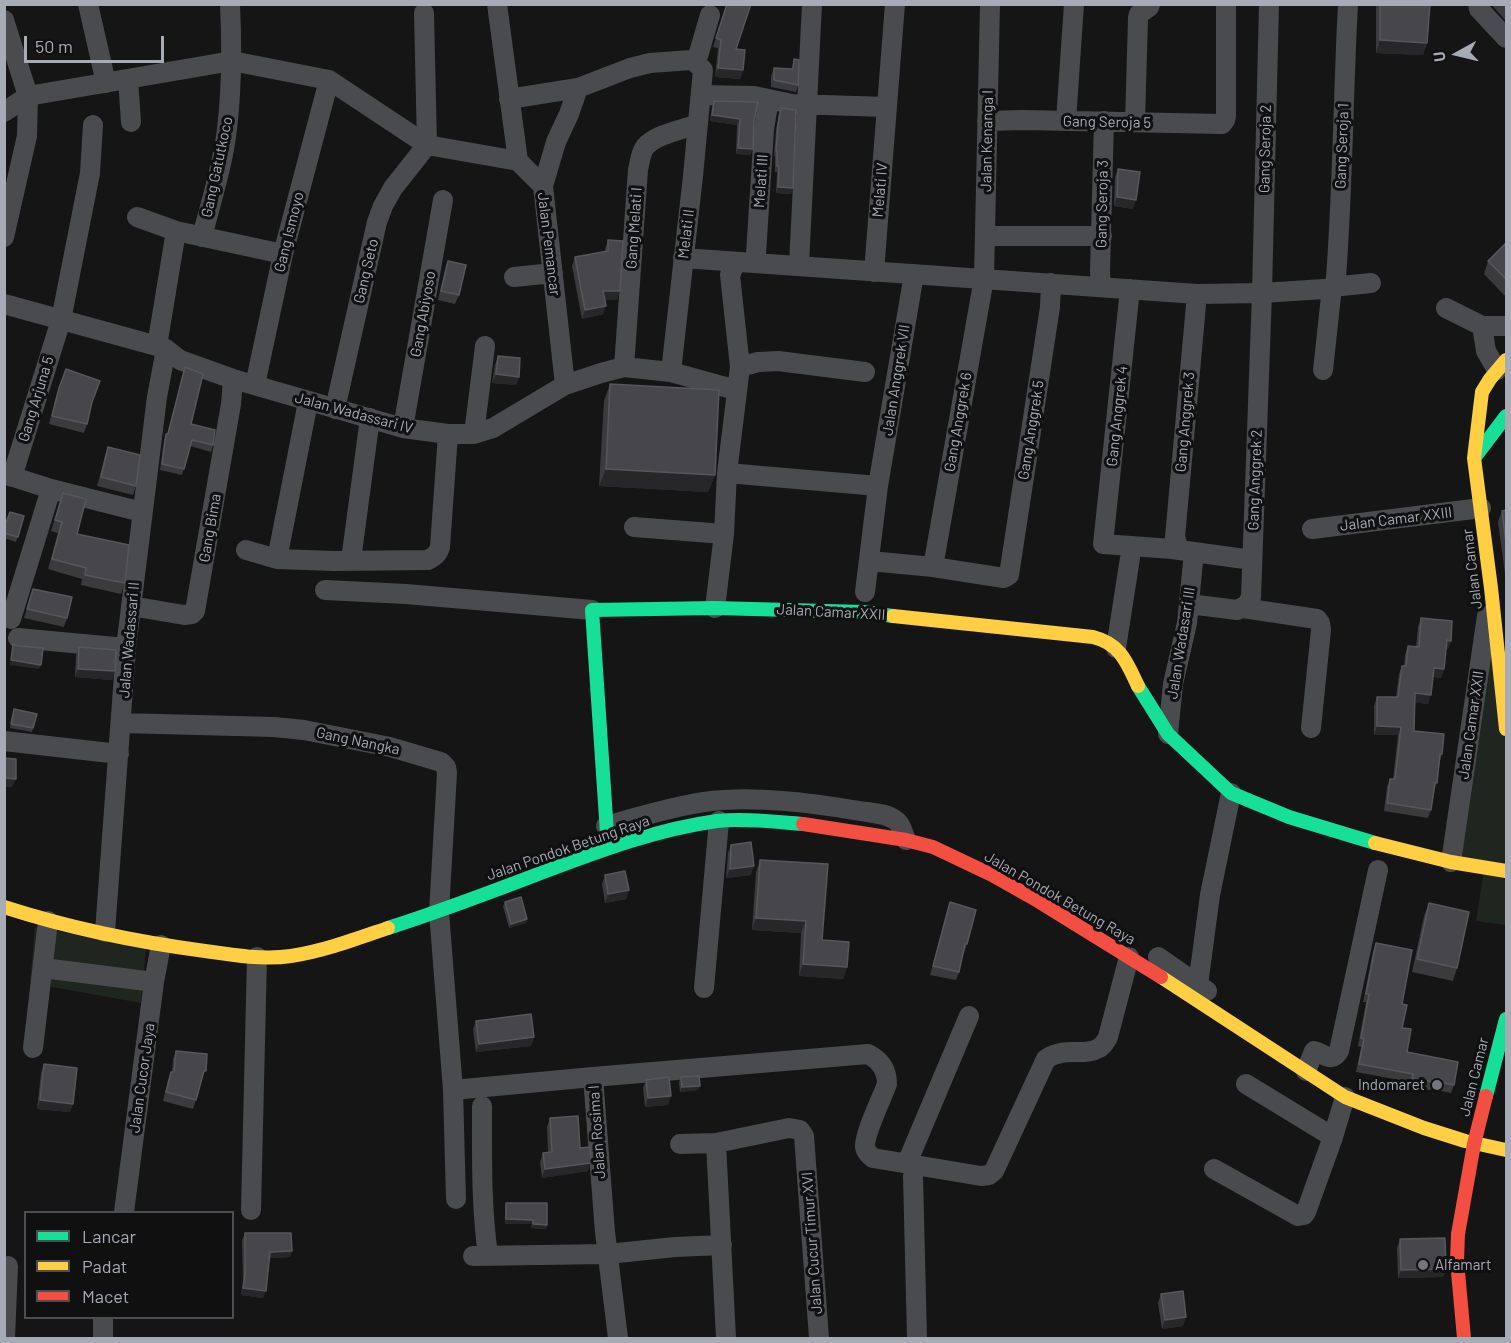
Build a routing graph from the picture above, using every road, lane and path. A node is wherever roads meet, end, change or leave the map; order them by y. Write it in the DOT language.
graph roads {
  1 [pos="88,4"];
  2 [pos="230,4"];
  3 [pos="497,4"];
  4 [pos="812,4"];
  5 [pos="895,4"];
  6 [pos="990,4"];
  7 [pos="1074,4"];
  8 [pos="1150,4"];
  9 [pos="1226,4"];
  10 [pos="1269,4"];
  11 [pos="1348,4"];
  12 [pos="1479,6"];
  13 [pos="424,12"];
  14 [pos="710,15"];
  15 [pos="4,20"];
  16 [pos="1506,38"];
  17 [pos="232,61"];
  18 [pos="696,63"];
  19 [pos="128,79"];
  20 [pos="329,80"];
  21 [pos="106,83"];
  22 [pos="578,88"];
  23 [pos="701,94"];
  24 [pos="28,96"];
  25 [pos="509,99"];
  26 [pos="769,99"];
  27 [pos="807,105"];
  28 [pos="887,107"];
  29 [pos="4,112"];
  30 [pos="987,121"];
  31 [pos="1066,121"];
  32 [pos="131,122"];
  33 [pos="1104,122"];
  34 [pos="1135,122"];
  35 [pos="698,124"];
  36 [pos="93,125"];
  37 [pos="427,145"];
  38 [pos="518,161"];
  39 [pos="543,186"];
  40 [pos="443,200"];
  41 [pos="137,217"];
  42 [pos="176,231"];
  43 [pos="985,236"];
  44 [pos="4,237"];
  45 [pos="202,237"];
  46 [pos="1102,237"];
  47 [pos="283,254"];
  48 [pos="683,258"];
  49 [pos="745,262"];
  50 [pos="799,265"];
  51 [pos="874,272"];
  52 [pos="553,273"];
  53 [pos="914,274"];
  54 [pos="514,277"];
  55 [pos="984,278"];
  56 [pos="1051,283"];
  57 [pos="1371,283"];
  58 [pos="1101,286"];
  59 [pos="1332,287"];
  60 [pos="1130,289"];
  61 [pos="1262,293"];
  62 [pos="1197,294"];
  63 [pos="4,304"];
  64 [pos="1446,308"];
  65 [pos="61,320"];
  66 [pos="1482,326"];
  67 [pos="1506,326"];
  68 [pos="485,346"];
  69 [pos="161,348"];
  70 [pos="740,362"];
  71 [pos="1502,365"];
  72 [pos="624,367"];
  73 [pos="1323,370"];
  74 [pos="671,372"];
  75 [pos="865,372"];
  76 [pos="233,379"];
  77 [pos="255,386"];
  78 [pos="565,386"];
  79 [pos="736,390"];
  80 [pos="1482,392"];
  81 [pos="308,402"];
  82 [pos="335,409"];
  83 [pos="370,418"];
  84 [pos="1504,419"];
  85 [pos="403,428"];
  86 [pos="448,434"];
  87 [pos="474,435"];
  88 [pos="1474,458"];
  89 [pos="728,473"];
  90 [pos="8,476"];
  91 [pos="878,486"];
  92 [pos="51,489"];
  93 [pos="1481,508"];
  94 [pos="142,512"];
  95 [pos="634,527"];
  96 [pos="1312,529"];
  97 [pos="724,534"];
  98 [pos="246,550"];
  99 [pos="1187,551"];
  100 [pos="1130,558"];
  101 [pos="277,559"];
  102 [pos="351,560"];
  103 [pos="1252,560"];
  104 [pos="870,561"];
  105 [pos="933,567"];
  106 [pos="1491,588"];
  107 [pos="325,590"];
  108 [pos="865,592"];
  109 [pos="1189,604"];
  110 [pos="131,606"];
  111 [pos="715,608"];
  112 [pos="1243,608"];
  113 [pos="592,610"];
  114 [pos="126,648"];
  115 [pos="1116,648"];
  116 [pos="122,723"];
  117 [pos="1311,728"];
  118 [pos="1506,729"];
  119 [pos="1168,734"];
  120 [pos="4,741"];
  121 [pos="119,754"];
  122 [pos="1231,793"];
  123 [pos="719,821"];
  124 [pos="606,825"];
  125 [pos="906,840"];
  126 [pos="608,848"];
  127 [pos="1451,862"];
  128 [pos="1378,870"];
  129 [pos="1506,871"];
  130 [pos="4,907"];
  131 [pos="439,912"];
  132 [pos="48,921"];
  133 [pos="105,932"];
  134 [pos="161,945"];
  135 [pos="257,957"];
  136 [pos="1129,957"];
  137 [pos="1158,957"];
  138 [pos="43,968"];
  139 [pos="154,982"];
  140 [pos="1198,985"];
  141 [pos="704,988"];
  142 [pos="969,1016"];
  143 [pos="1506,1019"];
  144 [pos="1251,1021"];
  145 [pos="33,1048"];
  146 [pos="1306,1071"];
  147 [pos="593,1077"];
  148 [pos="1246,1084"];
  149 [pos="453,1089"];
  150 [pos="1345,1097"];
  151 [pos="482,1106"];
  152 [pos="1333,1137"];
  153 [pos="716,1143"];
  154 [pos="680,1144"];
  155 [pos="1474,1144"];
  156 [pos="1506,1150"];
  157 [pos="910,1169"];
  158 [pos="1214,1169"];
  159 [pos="456,1199"];
  160 [pos="251,1210"];
  161 [pos="124,1211"];
  162 [pos="722,1245"];
  163 [pos="608,1254"];
  164 [pos="13,1266"];
  165 [pos="103,1319"];
  166 [pos="5,1338"];
  167 [pos="104,1338"];
  168 [pos="618,1338"];
  169 [pos="726,1338"];
  170 [pos="819,1338"];
  171 [pos="917,1338"];
  172 [pos="1464,1338"];
  1 -- 21 [label="street"];
  2 -- 17 [label="street, Gang Gatutkoco"];
  3 -- 25 [label="street"];
  4 -- 27 [label="street"];
  5 -- 28 [label="street, Melati IV"];
  6 -- 30 [label="street, Jalan Kenanga I"];
  7 -- 31 [label="street"];
  8 -- 34 [label="street"];
  9 -- 34 [label="street, Gang Seroja 5"];
  10 -- 61 [label="street, Gang Seroja 2"];
  11 -- 59 [label="street, Gang Seroja 1"];
  12 -- 16 [label="street"];
  13 -- 37 [label="street"];
  14 -- 18 [label="street"];
  15 -- 24 [label="street"];
  17 -- 19 [label="street"];
  17 -- 20 [label="street"];
  17 -- 45 [label="street, Gang Gatutkoco"];
  18 -- 22 [label="street"];
  18 -- 23 [label="street, Melati II"];
  19 -- 21 [label="street"];
  19 -- 32 [label="street"];
  20 -- 37 [label="street"];
  20 -- 47 [label="street, Gang Ismoyo"];
  21 -- 24 [label="street"];
  22 -- 25 [label="street"];
  22 -- 39 [label="street"];
  23 -- 26 [label="street"];
  23 -- 35 [label="street, Melati II"];
  24 -- 29 [label="street"];
  24 -- 44 [label="street"];
  25 -- 38 [label="street"];
  26 -- 27 [label="street"];
  26 -- 49 [label="street, Melati III"];
  27 -- 28 [label="street"];
  27 -- 50 [label="street"];
  28 -- 51 [label="street, Melati IV"];
  30 -- 31 [label="street, Gang Seroja 5"];
  30 -- 43 [label="street, Jalan Kenanga I"];
  31 -- 33 [label="street, Gang Seroja 5"];
  33 -- 34 [label="street, Gang Seroja 5"];
  33 -- 46 [label="street, Gang Seroja 3"];
  35 -- 48 [label="street, Melati II"];
  35 -- 72 [label="street, Gang Melati I"];
  36 -- 65 [label="street, Gang Arjuna 5"];
  37 -- 38 [label="street"];
  37 -- 82 [label="street, Gang Seto"];
  38 -- 39 [label="street, Jalan Pemancar"];
  39 -- 52 [label="street, Jalan Pemancar"];
  40 -- 85 [label="street, Gang Abiyoso"];
  41 -- 42 [label="street"];
  42 -- 45 [label="street"];
  42 -- 69 [label="street, Jalan Wadassari II"];
  43 -- 46 [label="street"];
  43 -- 55 [label="street, Jalan Kenanga I"];
  45 -- 47 [label="street"];
  46 -- 58 [label="street, Gang Seroja 3"];
  47 -- 77 [label="street, Gang Ismoyo"];
  48 -- 49 [label="street"];
  48 -- 74 [label="street, Melati II"];
  49 -- 50 [label="street"];
  49 -- 70 [label="street, Melati III"];
  50 -- 51 [label="street"];
  51 -- 53 [label="street"];
  52 -- 54 [label="street"];
  52 -- 78 [label="street, Jalan Pemancar"];
  53 -- 55 [label="street"];
  53 -- 91 [label="street, Jalan Anggrek VII"];
  55 -- 56 [label="street"];
  55 -- 105 [label="street, Gang Anggrek 6"];
  56 -- 58 [label="street"];
  56 -- 105 [label="street, Gang Anggrek 5"];
  57 -- 59 [label="street"];
  58 -- 60 [label="street"];
  59 -- 61 [label="street"];
  59 -- 73 [label="street, Gang Seroja 1"];
  60 -- 62 [label="street"];
  60 -- 99 [label="street, Gang Anggrek 4"];
  61 -- 62 [label="street"];
  61 -- 103 [label="street, Gang Anggrek 2"];
  62 -- 99 [label="street, Gang Anggrek 3"];
  63 -- 65 [label="street, Jalan Wadassari IV"];
  64 -- 66 [label="street"];
  65 -- 69 [label="street, Jalan Wadassari IV"];
  65 -- 90 [label="street, Gang Arjuna 5"];
  66 -- 67 [label="street"];
  66 -- 71 [label="street"];
  68 -- 87 [label="street"];
  69 -- 76 [label="street, Jalan Wadassari IV"];
  69 -- 94 [label="street, Jalan Wadassari II"];
  70 -- 75 [label="street"];
  70 -- 79 [label="street"];
  71 -- 80 [label="street"];
  72 -- 74 [label="street, Jalan Wadassari IV"];
  72 -- 78 [label="street, Jalan Wadassari IV"];
  74 -- 79 [label="street, Jalan Wadassari IV"];
  76 -- 77 [label="street, Jalan Wadassari IV"];
  76 -- 110 [label="street, Gang Bima"];
  77 -- 81 [label="street, Jalan Wadassari IV"];
  78 -- 87 [label="street, Jalan Wadassari IV"];
  79 -- 89 [label="street"];
  80 -- 84 [label="street"];
  80 -- 88 [label="street, Jalan Camar"];
  81 -- 82 [label="street, Jalan Wadassari IV"];
  81 -- 101 [label="street"];
  82 -- 83 [label="street, Jalan Wadassari IV"];
  83 -- 85 [label="street, Jalan Wadassari IV"];
  83 -- 102 [label="street"];
  84 -- 88 [label="street"];
  85 -- 86 [label="street, Jalan Wadassari IV"];
  86 -- 87 [label="street, Jalan Wadassari IV"];
  86 -- 102 [label="street"];
  88 -- 93 [label="street, Jalan Camar"];
  89 -- 91 [label="street"];
  89 -- 97 [label="street"];
  90 -- 92 [label="street"];
  91 -- 104 [label="street, Jalan Anggrek VII"];
  92 -- 94 [label="street"];
  92 -- 114 [label="street"];
  93 -- 96 [label="street, Jalan Camar XXIII"];
  93 -- 106 [label="street, Jalan Camar"];
  94 -- 110 [label="street, Jalan Wadassari II"];
  95 -- 97 [label="street"];
  97 -- 111 [label="street"];
  98 -- 101 [label="street"];
  99 -- 103 [label="street"];
  99 -- 109 [label="street, Jalan Wadasari III"];
  100 -- 115 [label="street"];
  101 -- 102 [label="street"];
  103 -- 112 [label="street, Gang Anggrek 2"];
  104 -- 105 [label="street"];
  104 -- 108 [label="street, Jalan Anggrek VII"];
  106 -- 118 [label="street, Jalan Camar"];
  106 -- 127 [label="street, Jalan Camar XXII"];
  107 -- 113 [label="street"];
  109 -- 112 [label="street"];
  109 -- 119 [label="street, Jalan Wadasari III"];
  110 -- 114 [label="street, Jalan Wadassari II"];
  111 -- 113 [label="street, Jalan Camar XXII"];
  111 -- 115 [label="street, Jalan Camar XXII"];
  112 -- 117 [label="street"];
  113 -- 124 [label="street"];
  114 -- 116 [label="street, Jalan Wadassari II"];
  115 -- 119 [label="street"];
  116 -- 121 [label="street, Jalan Wadassari II"];
  116 -- 131 [label="street, Gang Nangka"];
  119 -- 122 [label="street"];
  120 -- 121 [label="street"];
  121 -- 133 [label="street, Jalan Wadassari II"];
  122 -- 127 [label="street"];
  122 -- 140 [label="street"];
  123 -- 125 [label="street, Jalan Pondok Betung Raya"];
  123 -- 126 [label="street, Jalan Pondok Betung Raya"];
  123 -- 141 [label="street"];
  124 -- 125 [label="street"];
  124 -- 126 [label="street"];
  125 -- 136 [label="street, Jalan Pondok Betung Raya"];
  126 -- 131 [label="street, Jalan Pondok Betung Raya"];
  127 -- 129 [label="street"];
  128 -- 146 [label="street"];
  130 -- 132 [label="street, Jalan Pondok Betung Raya"];
  131 -- 135 [label="street, Jalan Pondok Betung Raya"];
  131 -- 149 [label="street"];
  132 -- 133 [label="street, Jalan Pondok Betung Raya"];
  132 -- 138 [label="street"];
  133 -- 134 [label="street, Jalan Pondok Betung Raya"];
  134 -- 135 [label="street, Jalan Pondok Betung Raya"];
  134 -- 139 [label="street, Jalan Cucor Jaya"];
  135 -- 160 [label="street"];
  136 -- 146 [label="street, Jalan Pondok Betung Raya"];
  136 -- 157 [label="street"];
  137 -- 140 [label="street"];
  138 -- 139 [label="street"];
  138 -- 145 [label="street"];
  139 -- 161 [label="street, Jalan Cucor Jaya"];
  140 -- 144 [label="street"];
  142 -- 157 [label="street"];
  143 -- 155 [label="street, Jalan Camar"];
  146 -- 150 [label="street, Jalan Pondok Betung Raya"];
  147 -- 149 [label="street, Jalan Rosima I"];
  147 -- 157 [label="street"];
  147 -- 163 [label="street, Jalan Rosima I"];
  148 -- 152 [label="street"];
  149 -- 159 [label="street"];
  150 -- 152 [label="street"];
  150 -- 155 [label="street, Jalan Pondok Betung Raya"];
  151 -- 163 [label="street"];
  152 -- 158 [label="street"];
  153 -- 154 [label="street"];
  153 -- 162 [label="street"];
  153 -- 170 [label="street, Jalan Cucur Timur XVI"];
  155 -- 156 [label="street, Jalan Pondok Betung Raya"];
  155 -- 172 [label="street, Jalan Camar"];
  157 -- 171 [label="street"];
  162 -- 163 [label="street"];
  162 -- 169 [label="street"];
  163 -- 168 [label="street, Jalan Rosima I"];
  164 -- 166 [label="street"];
  165 -- 167 [label="street"];
}
